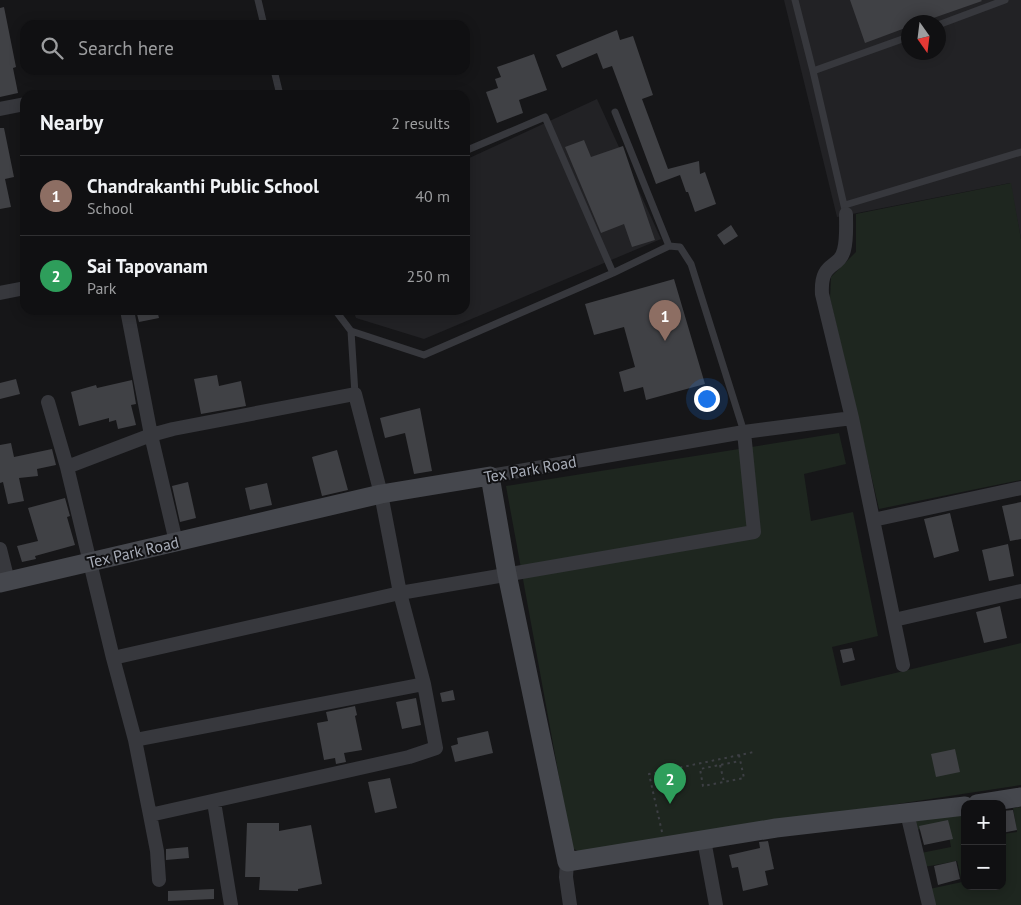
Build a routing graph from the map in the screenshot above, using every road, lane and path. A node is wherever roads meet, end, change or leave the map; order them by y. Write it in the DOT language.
graph roads {
  1 [pos="258,0"];
  2 [pos="794,0"];
  3 [pos="1005,0"];
  4 [pos="263,20"];
  5 [pos="946,22"];
  6 [pos="901,40"];
  7 [pos="813,71"];
  8 [pos="275,75"];
  9 [pos="279,90"];
  10 [pos="20,105"];
  11 [pos="0,109"];
  12 [pos="615,112"];
  13 [pos="470,150"];
  14 [pos="1021,152"];
  15 [pos="846,210"];
  16 [pos="669,246"];
  17 [pos="613,273"];
  18 [pos="20,289"];
  19 [pos="0,293"];
  20 [pos="128,315"];
  21 [pos="339,315"];
  22 [pos="351,331"];
  23 [pos="355,394"];
  24 [pos="48,402"];
  25 [pos="852,418"];
  26 [pos="744,432"];
  27 [pos="151,435"];
  28 [pos="67,467"];
  29 [pos="490,476"];
  30 [pos="1021,488"];
  31 [pos="381,494"];
  32 [pos="873,520"];
  33 [pos="176,542"];
  34 [pos="0,549"];
  35 [pos="90,561"];
  36 [pos="507,574"];
  37 [pos="4,582"];
  38 [pos="1021,591"];
  39 [pos="400,594"];
  40 [pos="894,620"];
  41 [pos="113,658"];
  42 [pos="903,664"];
  43 [pos="424,684"];
  44 [pos="135,740"];
  45 [pos="754,752"];
  46 [pos="739,755"];
  47 [pos="740,761"];
  48 [pos="720,765"];
  49 [pos="724,782"];
  50 [pos="1021,797"];
  51 [pos="1002,800"];
  52 [pos="214,802"];
  53 [pos="961,806"];
  54 [pos="907,813"];
  55 [pos="150,815"];
  56 [pos="704,840"];
  57 [pos="664,846"];
  58 [pos="567,862"];
  59 [pos="159,880"];
  60 [pos="231,905"];
  61 [pos="570,905"];
  62 [pos="716,905"];
  63 [pos="929,905"];
  1 -- 4 [label="lane"];
  2 -- 7 [label="lane"];
  3 -- 5 [label="lane"];
  6 -- 7 [label="lane"];
  7 -- 15 [label="lane"];
  8 -- 9 [label="lane"];
  10 -- 11 [label="street"];
  12 -- 16 [label="lane"];
  13 -- 17 [label="lane"];
  14 -- 15 [label="lane"];
  15 -- 25 [label="street"];
  16 -- 17 [label="lane"];
  16 -- 26 [label="lane"];
  17 -- 22 [label="lane"];
  18 -- 19 [label="street"];
  20 -- 27 [label="street"];
  21 -- 22 [label="lane"];
  22 -- 23 [label="lane"];
  23 -- 27 [label="street"];
  23 -- 31 [label="street"];
  24 -- 28 [label="street"];
  25 -- 26 [label="street, Tex Park Road"];
  25 -- 32 [label="street"];
  26 -- 29 [label="street, Tex Park Road"];
  26 -- 36 [label="street"];
  27 -- 28 [label="street"];
  27 -- 33 [label="street"];
  28 -- 35 [label="street"];
  29 -- 31 [label="street, Tex Park Road"];
  29 -- 36 [label="street"];
  30 -- 32 [label="street"];
  31 -- 33 [label="street, Tex Park Road"];
  31 -- 39 [label="street"];
  32 -- 40 [label="street"];
  33 -- 35 [label="street, Tex Park Road"];
  34 -- 37 [label="street"];
  35 -- 37 [label="street, Tex Park Road"];
  35 -- 41 [label="street"];
  36 -- 39 [label="street"];
  36 -- 58 [label="street"];
  38 -- 40 [label="street"];
  39 -- 41 [label="street"];
  39 -- 43 [label="street"];
  40 -- 42 [label="street"];
  41 -- 44 [label="street"];
  43 -- 44 [label="street"];
  43 -- 52 [label="street"];
  44 -- 55 [label="street"];
  45 -- 46 [label="path"];
  46 -- 47 [label="path"];
  46 -- 57 [label="path"];
  47 -- 48 [label="path"];
  47 -- 49 [label="path"];
  48 -- 49 [label="path"];
  48 -- 49 [label="path"];
  50 -- 51 [label="street"];
  52 -- 55 [label="street"];
  52 -- 60 [label="street"];
  53 -- 54 [label="street"];
  54 -- 56 [label="street"];
  54 -- 63 [label="street"];
  55 -- 59 [label="street"];
  56 -- 57 [label="street"];
  56 -- 62 [label="street"];
  57 -- 58 [label="street"];
  58 -- 61 [label="street"];
}
